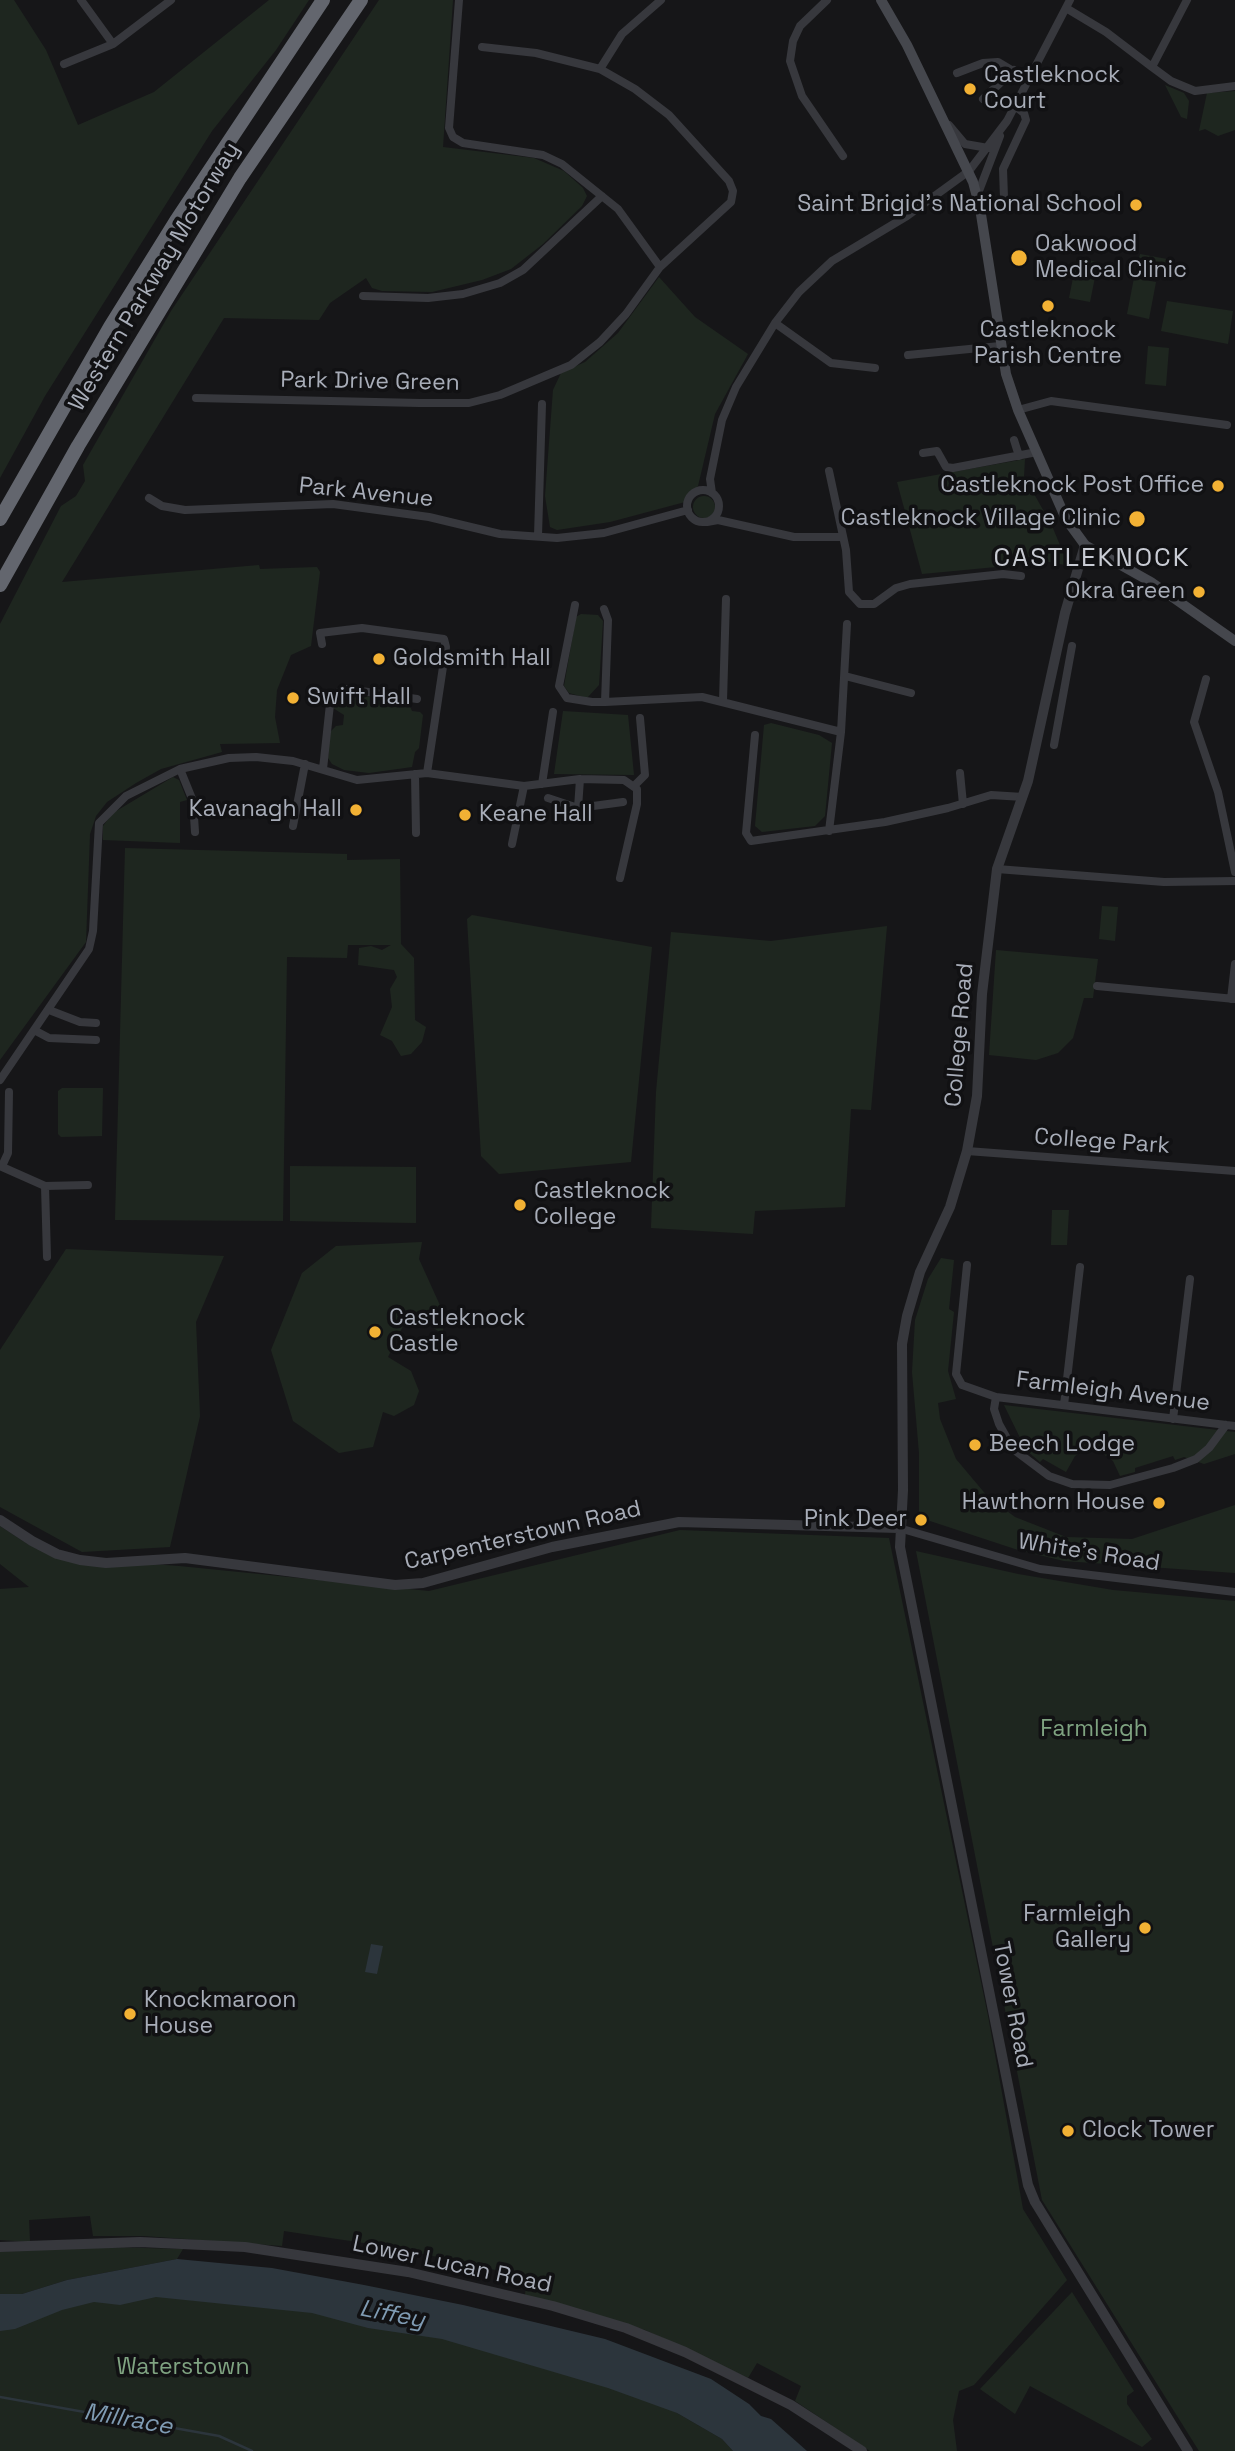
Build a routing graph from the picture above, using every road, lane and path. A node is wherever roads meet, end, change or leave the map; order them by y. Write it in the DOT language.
graph roads {
  1 [pos="81,0"];
  2 [pos="171,0"];
  3 [pos="323,0"];
  4 [pos="361,0"];
  5 [pos="459,0"];
  6 [pos="660,0"];
  7 [pos="827,0"];
  8 [pos="881,0"];
  9 [pos="1187,0"];
  10 [pos="1068,4"];
  11 [pos="113,44"];
  12 [pos="482,47"];
  13 [pos="64,64"];
  14 [pos="1152,67"];
  15 [pos="600,69"];
  16 [pos="1014,70"];
  17 [pos="957,73"];
  18 [pos="1028,80"];
  19 [pos="1235,86"];
  20 [pos="983,99"];
  21 [pos="1015,106"];
  22 [pos="939,111"];
  23 [pos="1007,121"];
  24 [pos="988,148"];
  25 [pos="843,156"];
  26 [pos="969,172"];
  27 [pos="602,196"];
  28 [pos="977,197"];
  29 [pos="1004,198"];
  30 [pos="660,267"];
  31 [pos="363,296"];
  32 [pos="775,323"];
  33 [pos="1000,346"];
  34 [pos="908,355"];
  35 [pos="875,368"];
  36 [pos="196,398"];
  37 [pos="542,404"];
  38 [pos="1018,410"];
  39 [pos="1227,425"];
  40 [pos="1014,440"];
  41 [pos="1037,452"];
  42 [pos="923,453"];
  43 [pos="1018,456"];
  44 [pos="829,471"];
  45 [pos="712,493"];
  46 [pos="149,498"];
  47 [pos="688,510"];
  48 [pos="0,519"];
  49 [pos="707,522"];
  50 [pos="538,536"];
  51 [pos="843,537"];
  52 [pos="1085,545"];
  53 [pos="1021,576"];
  54 [pos="0,585"];
  55 [pos="726,599"];
  56 [pos="575,605"];
  57 [pos="604,610"];
  58 [pos="847,624"];
  59 [pos="1235,641"];
  60 [pos="322,643"];
  61 [pos="1072,646"];
  62 [pos="845,676"];
  63 [pos="1051,679"];
  64 [pos="1206,679"];
  65 [pos="1065,681"];
  66 [pos="911,693"];
  67 [pos="417,699"];
  68 [pos="723,701"];
  69 [pos="605,702"];
  70 [pos="640,718"];
  71 [pos="562,721"];
  72 [pos="841,732"];
  73 [pos="755,735"];
  74 [pos="1055,745"];
  75 [pos="304,764"];
  76 [pos="180,769"];
  77 [pos="323,769"];
  78 [pos="428,773"];
  79 [pos="960,773"];
  80 [pos="415,774"];
  81 [pos="580,779"];
  82 [pos="542,784"];
  83 [pos="524,786"];
  84 [pos="634,786"];
  85 [pos="1023,797"];
  86 [pos="548,798"];
  87 [pos="623,802"];
  88 [pos="963,804"];
  89 [pos="578,808"];
  90 [pos="293,826"];
  91 [pos="829,831"];
  92 [pos="195,832"];
  93 [pos="416,833"];
  94 [pos="512,844"];
  95 [pos="997,869"];
  96 [pos="1235,872"];
  97 [pos="620,877"];
  98 [pos="1235,881"];
  99 [pos="1235,964"];
  100 [pos="1097,986"];
  101 [pos="1233,999"];
  102 [pos="49,1010"];
  103 [pos="96,1023"];
  104 [pos="34,1030"];
  105 [pos="96,1040"];
  106 [pos="0,1080"];
  107 [pos="9,1092"];
  108 [pos="967,1151"];
  109 [pos="1,1166"];
  110 [pos="1235,1171"];
  111 [pos="88,1185"];
  112 [pos="45,1186"];
  113 [pos="47,1258"];
  114 [pos="967,1265"];
  115 [pos="1080,1267"];
  116 [pos="1190,1279"];
  117 [pos="996,1397"];
  118 [pos="1064,1405"];
  119 [pos="1173,1419"];
  120 [pos="1231,1425"];
  121 [pos="0,1520"];
  122 [pos="899,1528"];
  123 [pos="1235,1592"];
  124 [pos="0,2247"];
  125 [pos="863,2451"];
  126 [pos="1188,2451"];
  1 -- 11 [label="street"];
  2 -- 11 [label="street"];
  3 -- 48 [label="highway, Western Parkway Motorway"];
  4 -- 54 [label="highway, Western Parkway Motorway"];
  5 -- 27 [label="street"];
  6 -- 15 [label="street"];
  7 -- 25 [label="street"];
  8 -- 22 [label="main road"];
  9 -- 14 [label="street"];
  10 -- 14 [label="street"];
  10 -- 18 [label="street"];
  11 -- 13 [label="street"];
  12 -- 15 [label="street"];
  14 -- 19 [label="street"];
  15 -- 30 [label="street, Park Drive Green"];
  16 -- 17 [label="street"];
  16 -- 18 [label="street"];
  16 -- 20 [label="street"];
  18 -- 21 [label="street"];
  21 -- 23 [label="street"];
  21 -- 29 [label="street"];
  22 -- 24 [label="street"];
  22 -- 26 [label="main road"];
  23 -- 24 [label="street"];
  23 -- 28 [label="street"];
  24 -- 26 [label="street"];
  26 -- 28 [label="main road"];
  26 -- 32 [label="street"];
  27 -- 30 [label="street"];
  27 -- 31 [label="street"];
  28 -- 33 [label="main road"];
  30 -- 36 [label="street, Park Drive Green"];
  32 -- 35 [label="street"];
  32 -- 45 [label="street"];
  33 -- 34 [label="street"];
  33 -- 38 [label="main road"];
  37 -- 50 [label="street"];
  38 -- 39 [label="street"];
  38 -- 41 [label="main road"];
  40 -- 43 [label="street"];
  41 -- 43 [label="street"];
  41 -- 52 [label="main road"];
  42 -- 43 [label="street"];
  44 -- 51 [label="street"];
  45 -- 47 [label="street"];
  45 -- 49 [label="street"];
  46 -- 50 [label="street, Park Avenue"];
  47 -- 49 [label="street"];
  47 -- 50 [label="street, Park Avenue"];
  49 -- 51 [label="street"];
  51 -- 53 [label="street"];
  52 -- 59 [label="main road"];
  52 -- 63 [label="street, College Road"];
  55 -- 68 [label="street"];
  56 -- 69 [label="street"];
  57 -- 69 [label="street"];
  58 -- 62 [label="street"];
  60 -- 78 [label="street"];
  61 -- 65 [label="street"];
  62 -- 66 [label="street"];
  62 -- 72 [label="street"];
  63 -- 65 [label="street"];
  63 -- 85 [label="street, College Road"];
  64 -- 96 [label="street"];
  65 -- 74 [label="street"];
  67 -- 77 [label="street"];
  68 -- 69 [label="street"];
  68 -- 72 [label="street"];
  70 -- 84 [label="street"];
  71 -- 82 [label="street"];
  72 -- 91 [label="street"];
  73 -- 91 [label="street"];
  75 -- 76 [label="street"];
  75 -- 77 [label="street"];
  75 -- 90 [label="street"];
  76 -- 92 [label="street"];
  76 -- 102 [label="street"];
  77 -- 80 [label="street"];
  78 -- 80 [label="street"];
  78 -- 83 [label="street"];
  79 -- 88 [label="street"];
  80 -- 93 [label="street"];
  81 -- 82 [label="street"];
  81 -- 84 [label="street"];
  81 -- 89 [label="street"];
  82 -- 83 [label="street"];
  83 -- 94 [label="street"];
  84 -- 97 [label="street"];
  85 -- 88 [label="street"];
  85 -- 95 [label="street, College Road"];
  86 -- 89 [label="street"];
  87 -- 89 [label="street"];
  88 -- 91 [label="street"];
  95 -- 98 [label="street"];
  95 -- 108 [label="street, College Road"];
  99 -- 101 [label="street"];
  100 -- 101 [label="street"];
  102 -- 103 [label="street"];
  102 -- 104 [label="street"];
  104 -- 105 [label="street"];
  104 -- 106 [label="street"];
  107 -- 109 [label="street"];
  108 -- 110 [label="street, College Park"];
  108 -- 122 [label="street, College Road"];
  109 -- 112 [label="street"];
  111 -- 112 [label="street"];
  112 -- 113 [label="street"];
  114 -- 117 [label="street, Farmleigh Avenue"];
  115 -- 118 [label="street"];
  116 -- 119 [label="street"];
  117 -- 118 [label="street, Farmleigh Avenue"];
  117 -- 120 [label="street, Farmleigh Avenue"];
  118 -- 119 [label="street, Farmleigh Avenue"];
  119 -- 120 [label="street, Farmleigh Avenue"];
  121 -- 122 [label="street, Carpenterstown Road"];
  122 -- 123 [label="street, White's Road"];
  122 -- 126 [label="street, Tower Road"];
  124 -- 125 [label="street, Lower Lucan Road"];
}
